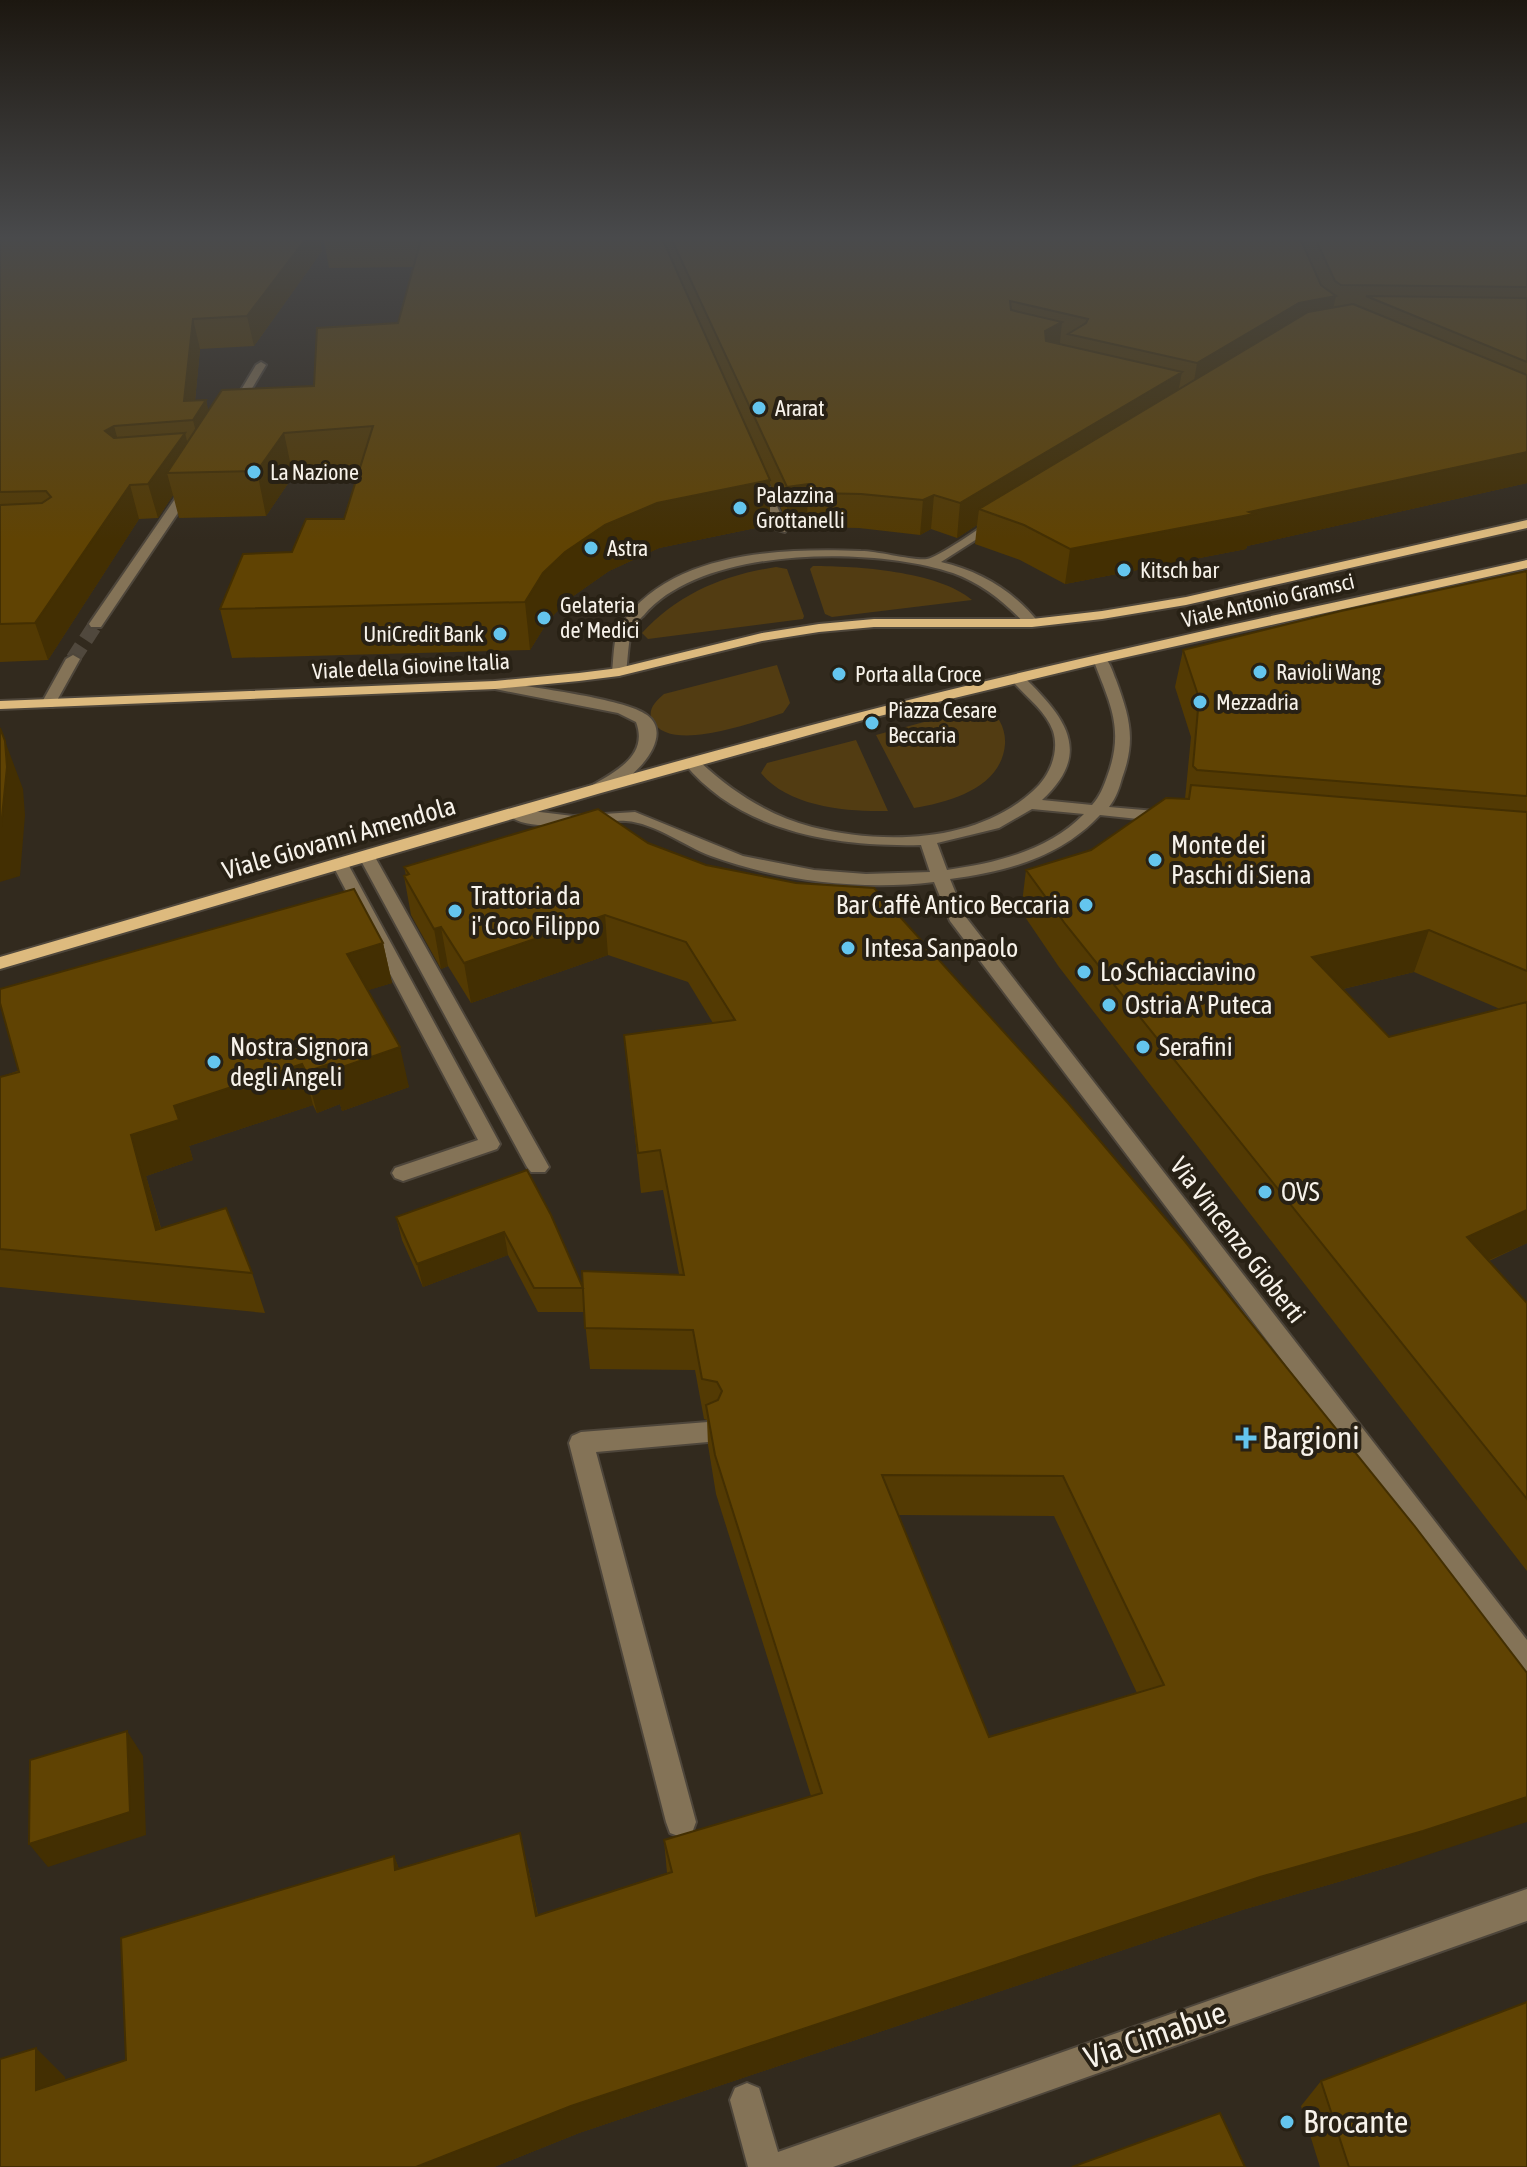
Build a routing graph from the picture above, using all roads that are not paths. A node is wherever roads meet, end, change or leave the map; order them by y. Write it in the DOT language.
graph roads {
  1 [pos="261,365"];
  2 [pos="227,423"];
  3 [pos="755,472"];
  4 [pos="197,477"];
  5 [pos="1010,514"];
  6 [pos="1527,524"];
  7 [pos="781,529"];
  8 [pos="931,563"];
  9 [pos="1527,564"];
  10 [pos="1032,623"];
  11 [pos="96,624"];
  12 [pos="73,659"];
  13 [pos="1100,659"];
  14 [pos="619,672"];
  15 [pos="1018,679"];
  16 [pos="495,685"];
  17 [pos="48,704"];
  18 [pos="0,705"];
  19 [pos="692,763"];
  20 [pos="595,790"];
  21 [pos="1031,804"];
  22 [pos="1098,811"];
  23 [pos="515,814"];
  24 [pos="1185,819"];
  25 [pos="927,840"];
  26 [pos="367,857"];
  27 [pos="340,864"];
  28 [pos="939,878"];
  29 [pos="0,963"];
  30 [pos="538,1167"];
  31 [pos="403,1173"];
  32 [pos="708,1432"];
  33 [pos="1527,1662"];
  34 [pos="681,1822"];
  35 [pos="1527,1905"];
  36 [pos="747,2100"];
  37 [pos="765,2167"];
  38 [pos="784,2167"];
  1 -- 2 [label="street"];
  3 -- 7 [label="street"];
  4 -- 11 [label="street"];
  5 -- 8 [label="street"];
  6 -- 10 [label="main road, Viale Antonio Gramsci"];
  8 -- 10 [label="street"];
  8 -- 14 [label="street"];
  9 -- 13 [label="main road, Viale Antonio Gramsci"];
  10 -- 14 [label="main road, Viale della Giovine Italia"];
  12 -- 17 [label="street"];
  13 -- 15 [label="main road, Viale Antonio Gramsci"];
  13 -- 22 [label="street"];
  14 -- 16 [label="main road, Viale della Giovine Italia"];
  15 -- 19 [label="main road"];
  15 -- 21 [label="street"];
  16 -- 17 [label="main road, Viale della Giovine Italia"];
  16 -- 20 [label="street"];
  17 -- 18 [label="main road, Viale della Giovine Italia"];
  19 -- 20 [label="main road, Viale Giovanni Amendola"];
  19 -- 25 [label="street"];
  20 -- 23 [label="main road, Viale Giovanni Amendola"];
  21 -- 22 [label="street"];
  21 -- 25 [label="street"];
  22 -- 24 [label="street"];
  22 -- 28 [label="street"];
  23 -- 26 [label="main road, Viale Giovanni Amendola"];
  23 -- 28 [label="street"];
  25 -- 28 [label="street, Via Vincenzo Gioberti"];
  26 -- 27 [label="main road, Viale Giovanni Amendola"];
  26 -- 30 [label="street"];
  27 -- 29 [label="main road, Viale Giovanni Amendola"];
  27 -- 31 [label="street"];
  28 -- 33 [label="street, Via Vincenzo Gioberti"];
  32 -- 34 [label="street"];
  35 -- 38 [label="street, Via Cimabue"];
  36 -- 37 [label="street"];
}
